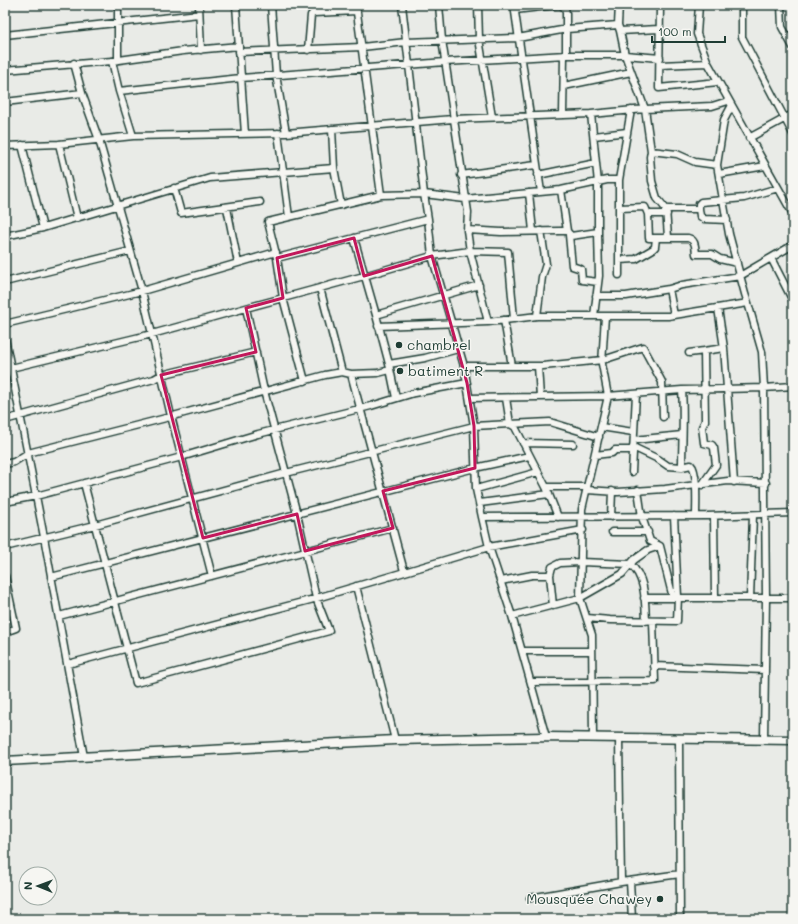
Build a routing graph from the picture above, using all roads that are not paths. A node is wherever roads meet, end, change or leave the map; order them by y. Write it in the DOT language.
graph roads {
  1 [pos="118,5"];
  2 [pos="199,5"];
  3 [pos="236,5"];
  4 [pos="271,5"];
  5 [pos="311,5"];
  6 [pos="402,5"];
  7 [pos="439,5"];
  8 [pos="478,5"];
  9 [pos="559,5"];
  10 [pos="619,5"];
  11 [pos="660,5"];
  12 [pos="699,5"];
  13 [pos="742,5"];
  14 [pos="781,5"];
  15 [pos="357,8"];
  16 [pos="514,8"];
  17 [pos="314,13"];
  18 [pos="199,14"];
  19 [pos="118,23"];
  20 [pos="619,28"];
  21 [pos="659,29"];
  22 [pos="567,30"];
  23 [pos="5,35"];
  24 [pos="518,38"];
  25 [pos="442,40"];
  26 [pos="479,40"];
  27 [pos="406,42"];
  28 [pos="362,47"];
  29 [pos="793,47"];
  30 [pos="239,49"];
  31 [pos="201,50"];
  32 [pos="308,50"];
  33 [pos="275,51"];
  34 [pos="565,55"];
  35 [pos="625,55"];
  36 [pos="521,57"];
  37 [pos="115,60"];
  38 [pos="483,60"];
  39 [pos="445,62"];
  40 [pos="660,62"];
  41 [pos="74,63"];
  42 [pos="708,63"];
  43 [pos="409,65"];
  44 [pos="365,69"];
  45 [pos="5,70"];
  46 [pos="631,72"];
  47 [pos="276,75"];
  48 [pos="241,78"];
  49 [pos="718,82"];
  50 [pos="564,86"];
  51 [pos="119,91"];
  52 [pos="82,93"];
  53 [pos="5,102"];
  54 [pos="730,104"];
  55 [pos="645,109"];
  56 [pos="631,110"];
  57 [pos="564,114"];
  58 [pos="591,114"];
  59 [pos="793,114"];
  60 [pos="530,115"];
  61 [pos="492,117"];
  62 [pos="453,119"];
  63 [pos="784,119"];
  64 [pos="415,122"];
  65 [pos="372,126"];
  66 [pos="332,129"];
  67 [pos="286,132"];
  68 [pos="627,132"];
  69 [pos="278,133"];
  70 [pos="245,134"];
  71 [pos="793,134"];
  72 [pos="133,136"];
  73 [pos="594,136"];
  74 [pos="749,138"];
  75 [pos="99,140"];
  76 [pos="58,144"];
  77 [pos="22,145"];
  78 [pos="5,146"];
  79 [pos="651,151"];
  80 [pos="596,163"];
  81 [pos="536,165"];
  82 [pos="718,165"];
  83 [pos="765,166"];
  84 [pos="334,168"];
  85 [pos="283,172"];
  86 [pos="719,174"];
  87 [pos="461,175"];
  88 [pos="538,175"];
  89 [pos="619,180"];
  90 [pos="598,183"];
  91 [pos="174,188"];
  92 [pos="778,188"];
  93 [pos="561,190"];
  94 [pos="541,192"];
  95 [pos="529,193"];
  96 [pos="424,194"];
  97 [pos="381,195"];
  98 [pos="465,198"];
  99 [pos="722,199"];
  100 [pos="260,202"];
  101 [pos="117,205"];
  102 [pos="341,205"];
  103 [pos="226,208"];
  104 [pos="619,208"];
  105 [pos="699,209"];
  106 [pos="666,211"];
  107 [pos="648,214"];
  108 [pos="793,214"];
  109 [pos="289,217"];
  110 [pos="77,218"];
  111 [pos="428,219"];
  112 [pos="727,220"];
  113 [pos="43,228"];
  114 [pos="467,230"];
  115 [pos="533,231"];
  116 [pos="542,231"];
  117 [pos="598,232"];
  118 [pos="568,233"];
  119 [pos="5,236"];
  120 [pos="668,237"];
  121 [pos="354,238"];
  122 [pos="656,238"];
  123 [pos="793,245"];
  124 [pos="130,251"];
  125 [pos="470,251"];
  126 [pos="276,255"];
  127 [pos="432,256"];
  128 [pos="771,258"];
  129 [pos="618,260"];
  130 [pos="736,262"];
  131 [pos="238,263"];
  132 [pos="619,275"];
  133 [pos="364,276"];
  134 [pos="740,276"];
  135 [pos="5,282"];
  136 [pos="598,282"];
  137 [pos="479,285"];
  138 [pos="320,288"];
  139 [pos="669,290"];
  140 [pos="142,291"];
  141 [pos="443,295"];
  142 [pos="596,296"];
  143 [pos="283,298"];
  144 [pos="793,301"];
  145 [pos="748,303"];
  146 [pos="246,308"];
  147 [pos="718,308"];
  148 [pos="376,315"];
  149 [pos="674,315"];
  150 [pos="537,316"];
  151 [pos="594,316"];
  152 [pos="605,316"];
  153 [pos="514,319"];
  154 [pos="504,320"];
  155 [pos="488,322"];
  156 [pos="450,323"];
  157 [pos="5,324"];
  158 [pos="378,326"];
  159 [pos="152,334"];
  160 [pos="5,338"];
  161 [pos="724,348"];
  162 [pos="458,349"];
  163 [pos="704,351"];
  164 [pos="256,352"];
  165 [pos="690,353"];
  166 [pos="603,360"];
  167 [pos="464,366"];
  168 [pos="512,366"];
  169 [pos="538,366"];
  170 [pos="389,367"];
  171 [pos="11,368"];
  172 [pos="342,372"];
  173 [pos="351,374"];
  174 [pos="161,375"];
  175 [pos="304,381"];
  176 [pos="467,383"];
  177 [pos="793,386"];
  178 [pos="764,388"];
  179 [pos="727,389"];
  180 [pos="682,390"];
  181 [pos="705,390"];
  182 [pos="264,392"];
  183 [pos="663,393"];
  184 [pos="636,394"];
  185 [pos="608,396"];
  186 [pos="396,398"];
  187 [pos="470,398"];
  188 [pos="506,398"];
  189 [pos="540,398"];
  190 [pos="360,408"];
  191 [pos="21,416"];
  192 [pos="171,416"];
  193 [pos="663,417"];
  194 [pos="5,420"];
  195 [pos="510,424"];
  196 [pos="474,426"];
  197 [pos="600,428"];
  198 [pos="275,430"];
  199 [pos="633,432"];
  200 [pos="682,435"];
  201 [pos="599,437"];
  202 [pos="634,440"];
  203 [pos="523,443"];
  204 [pos="573,444"];
  205 [pos="633,448"];
  206 [pos="372,452"];
  207 [pos="28,453"];
  208 [pos="595,454"];
  209 [pos="529,456"];
  210 [pos="182,457"];
  211 [pos="5,464"];
  212 [pos="682,467"];
  213 [pos="475,468"];
  214 [pos="538,472"];
  215 [pos="632,472"];
  216 [pos="286,473"];
  217 [pos="734,482"];
  218 [pos="84,483"];
  219 [pos="766,483"];
  220 [pos="698,485"];
  221 [pos="546,487"];
  222 [pos="587,488"];
  223 [pos="476,489"];
  224 [pos="638,490"];
  225 [pos="383,491"];
  226 [pos="612,491"];
  227 [pos="549,494"];
  228 [pos="36,496"];
  229 [pos="193,499"];
  230 [pos="5,502"];
  231 [pos="480,503"];
  232 [pos="793,513"];
  233 [pos="297,514"];
  234 [pos="766,514"];
  235 [pos="753,515"];
  236 [pos="674,516"];
  237 [pos="696,516"];
  238 [pos="714,516"];
  239 [pos="482,517"];
  240 [pos="558,517"];
  241 [pos="582,517"];
  242 [pos="611,517"];
  243 [pos="642,517"];
  244 [pos="94,525"];
  245 [pos="393,528"];
  246 [pos="583,530"];
  247 [pos="612,532"];
  248 [pos="648,532"];
  249 [pos="44,537"];
  250 [pos="203,538"];
  251 [pos="660,546"];
  252 [pos="5,547"];
  253 [pos="489,547"];
  254 [pos="305,551"];
  255 [pos="581,562"];
  256 [pos="104,563"];
  257 [pos="630,564"];
  258 [pos="404,571"];
  259 [pos="550,575"];
  260 [pos="5,576"];
  261 [pos="212,576"];
  262 [pos="51,577"];
  263 [pos="501,581"];
  264 [pos="356,586"];
  265 [pos="675,597"];
  266 [pos="316,598"];
  267 [pos="580,598"];
  268 [pos="644,598"];
  269 [pos="715,598"];
  270 [pos="750,598"];
  271 [pos="766,598"];
  272 [pos="793,598"];
  273 [pos="115,602"];
  274 [pos="553,606"];
  275 [pos="59,616"];
  276 [pos="512,616"];
  277 [pos="587,618"];
  278 [pos="650,621"];
  279 [pos="5,632"];
  280 [pos="128,648"];
  281 [pos="522,651"];
  282 [pos="592,651"];
  283 [pos="68,664"];
  284 [pos="654,666"];
  285 [pos="765,670"];
  286 [pos="531,682"];
  287 [pos="592,682"];
  288 [pos="546,737"];
  289 [pos="593,738"];
  290 [pos="619,738"];
  291 [pos="679,738"];
  292 [pos="764,739"];
  293 [pos="395,740"];
  294 [pos="793,740"];
  295 [pos="84,757"];
  296 [pos="5,761"];
  297 [pos="680,874"];
  298 [pos="630,881"];
  299 [pos="621,882"];
  300 [pos="530,898"];
  301 [pos="632,919"];
  302 [pos="680,919"];
  1 -- 19 [label="street"];
  2 -- 18 [label="street"];
  3 -- 30 [label="street"];
  4 -- 33 [label="street"];
  5 -- 17 [label="street"];
  6 -- 27 [label="street"];
  7 -- 25 [label="street"];
  8 -- 26 [label="street"];
  9 -- 16 [label="street"];
  9 -- 22 [label="street"];
  10 -- 20 [label="street"];
  11 -- 21 [label="street"];
  12 -- 42 [label="street"];
  13 -- 63 [label="street"];
  14 -- 29 [label="street"];
  15 -- 17 [label="street"];
  15 -- 28 [label="street"];
  16 -- 24 [label="street"];
  17 -- 32 [label="street"];
  18 -- 19 [label="street"];
  18 -- 31 [label="street"];
  19 -- 23 [label="street"];
  19 -- 37 [label="street"];
  20 -- 21 [label="street"];
  20 -- 22 [label="street"];
  20 -- 35 [label="street"];
  21 -- 40 [label="street"];
  22 -- 24 [label="street"];
  22 -- 34 [label="street"];
  24 -- 26 [label="street"];
  24 -- 36 [label="street"];
  25 -- 26 [label="street"];
  25 -- 27 [label="street"];
  25 -- 39 [label="street"];
  26 -- 38 [label="street"];
  27 -- 28 [label="street"];
  27 -- 43 [label="street"];
  28 -- 32 [label="street"];
  28 -- 44 [label="street"];
  30 -- 31 [label="street"];
  30 -- 33 [label="street"];
  30 -- 48 [label="street"];
  31 -- 37 [label="street"];
  32 -- 33 [label="street"];
  33 -- 47 [label="street"];
  34 -- 35 [label="street"];
  34 -- 36 [label="street"];
  34 -- 50 [label="street"];
  35 -- 40 [label="street"];
  35 -- 46 [label="street"];
  36 -- 38 [label="street"];
  36 -- 60 [label="street"];
  37 -- 41 [label="street"];
  37 -- 51 [label="street"];
  38 -- 39 [label="street"];
  38 -- 61 [label="street"];
  39 -- 43 [label="street"];
  39 -- 62 [label="street"];
  40 -- 42 [label="street"];
  40 -- 49 [label="street"];
  41 -- 45 [label="street"];
  41 -- 52 [label="street"];
  42 -- 49 [label="street"];
  43 -- 44 [label="street"];
  43 -- 64 [label="street"];
  44 -- 47 [label="street"];
  44 -- 65 [label="street"];
  46 -- 50 [label="street"];
  46 -- 55 [label="street"];
  47 -- 48 [label="street"];
  47 -- 67 [label="street"];
  48 -- 51 [label="street"];
  48 -- 70 [label="street"];
  49 -- 54 [label="street"];
  50 -- 57 [label="street"];
  51 -- 72 [label="street"];
  52 -- 53 [label="street"];
  52 -- 75 [label="street"];
  54 -- 55 [label="street"];
  54 -- 74 [label="street"];
  54 -- 82 [label="street"];
  55 -- 56 [label="street"];
  55 -- 79 [label="street"];
  56 -- 58 [label="street"];
  56 -- 68 [label="street"];
  57 -- 58 [label="street"];
  57 -- 60 [label="street"];
  58 -- 73 [label="street"];
  59 -- 63 [label="street"];
  60 -- 61 [label="street"];
  60 -- 81 [label="street"];
  61 -- 62 [label="street"];
  62 -- 64 [label="street"];
  62 -- 87 [label="street"];
  63 -- 71 [label="street"];
  63 -- 74 [label="street"];
  64 -- 65 [label="street"];
  64 -- 96 [label="street"];
  65 -- 66 [label="street"];
  65 -- 97 [label="street"];
  66 -- 67 [label="street"];
  66 -- 84 [label="street"];
  67 -- 69 [label="street"];
  68 -- 73 [label="street"];
  68 -- 89 [label="street"];
  69 -- 70 [label="street"];
  69 -- 85 [label="street"];
  70 -- 72 [label="street"];
  72 -- 75 [label="street"];
  73 -- 80 [label="street"];
  74 -- 83 [label="street"];
  75 -- 76 [label="street"];
  75 -- 101 [label="street"];
  76 -- 77 [label="street"];
  76 -- 110 [label="street"];
  77 -- 78 [label="street"];
  77 -- 113 [label="street"];
  79 -- 82 [label="street"];
  79 -- 106 [label="street"];
  80 -- 88 [label="street"];
  80 -- 90 [label="street"];
  81 -- 87 [label="street"];
  81 -- 88 [label="street"];
  82 -- 86 [label="street"];
  83 -- 86 [label="street"];
  83 -- 92 [label="street"];
  84 -- 85 [label="street"];
  84 -- 102 [label="street"];
  85 -- 91 [label="street"];
  85 -- 109 [label="street"];
  86 -- 99 [label="street"];
  87 -- 98 [label="street"];
  88 -- 94 [label="street"];
  89 -- 90 [label="street"];
  89 -- 104 [label="street"];
  90 -- 93 [label="street"];
  90 -- 117 [label="street"];
  91 -- 101 [label="street"];
  91 -- 103 [label="street"];
  92 -- 99 [label="street"];
  92 -- 108 [label="street"];
  93 -- 94 [label="street"];
  93 -- 118 [label="street"];
  94 -- 95 [label="street"];
  95 -- 98 [label="street"];
  95 -- 115 [label="street"];
  96 -- 97 [label="street"];
  96 -- 98 [label="street"];
  96 -- 111 [label="street"];
  97 -- 102 [label="street"];
  98 -- 114 [label="street"];
  99 -- 105 [label="street"];
  99 -- 112 [label="street"];
  100 -- 103 [label="street"];
  101 -- 110 [label="street"];
  101 -- 124 [label="street"];
  102 -- 109 [label="street"];
  103 -- 131 [label="street"];
  104 -- 107 [label="street"];
  104 -- 129 [label="street"];
  105 -- 106 [label="street"];
  105 -- 112 [label="street"];
  106 -- 107 [label="street"];
  106 -- 120 [label="street"];
  107 -- 122 [label="street"];
  109 -- 126 [label="street"];
  110 -- 113 [label="street"];
  111 -- 121 [label="street"];
  111 -- 127 [label="street"];
  112 -- 130 [label="street"];
  113 -- 119 [label="street"];
  114 -- 115 [label="street"];
  114 -- 125 [label="street"];
  115 -- 116 [label="street"];
  116 -- 118 [label="street"];
  116 -- 150 [label="street"];
  117 -- 118 [label="street"];
  117 -- 136 [label="street"];
  118 -- 136 [label="street"];
  120 -- 122 [label="street"];
  120 -- 130 [label="street"];
  121 -- 126 [label="street"];
  121 -- 133 [label="street"];
  122 -- 129 [label="street"];
  123 -- 128 [label="street"];
  124 -- 135 [label="street"];
  124 -- 140 [label="street"];
  125 -- 127 [label="street"];
  125 -- 137 [label="street"];
  125 -- 153 [label="street"];
  126 -- 131 [label="street"];
  126 -- 143 [label="street"];
  127 -- 133 [label="street"];
  127 -- 141 [label="street"];
  128 -- 134 [label="street"];
  128 -- 144 [label="street"];
  129 -- 132 [label="street"];
  130 -- 134 [label="street"];
  131 -- 140 [label="street"];
  133 -- 138 [label="street"];
  133 -- 148 [label="street"];
  134 -- 139 [label="street"];
  134 -- 145 [label="street"];
  136 -- 142 [label="street"];
  137 -- 141 [label="street"];
  137 -- 155 [label="street"];
  138 -- 143 [label="street"];
  138 -- 172 [label="street"];
  139 -- 142 [label="street"];
  139 -- 149 [label="street"];
  140 -- 157 [label="street"];
  140 -- 159 [label="street"];
  141 -- 148 [label="street"];
  141 -- 156 [label="street"];
  142 -- 151 [label="street"];
  143 -- 146 [label="street"];
  143 -- 175 [label="street"];
  145 -- 147 [label="street"];
  145 -- 178 [label="street"];
  146 -- 159 [label="street"];
  146 -- 164 [label="street"];
  147 -- 149 [label="street"];
  147 -- 161 [label="street"];
  148 -- 158 [label="street"];
  149 -- 152 [label="street"];
  150 -- 151 [label="street"];
  150 -- 153 [label="street"];
  151 -- 152 [label="street"];
  152 -- 166 [label="street"];
  153 -- 154 [label="street"];
  154 -- 155 [label="street"];
  154 -- 168 [label="street"];
  155 -- 156 [label="street"];
  156 -- 158 [label="street"];
  156 -- 162 [label="street"];
  158 -- 170 [label="street"];
  159 -- 171 [label="street"];
  159 -- 174 [label="street"];
  160 -- 171 [label="street"];
  161 -- 163 [label="street"];
  161 -- 179 [label="street"];
  162 -- 167 [label="street"];
  162 -- 170 [label="street"];
  163 -- 165 [label="street"];
  163 -- 181 [label="street"];
  164 -- 174 [label="street"];
  164 -- 182 [label="street"];
  166 -- 169 [label="street"];
  166 -- 183 [label="street"];
  166 -- 185 [label="street"];
  167 -- 168 [label="street"];
  167 -- 176 [label="street"];
  168 -- 169 [label="street"];
  169 -- 189 [label="street"];
  170 -- 173 [label="street"];
  170 -- 186 [label="street"];
  171 -- 191 [label="street"];
  172 -- 173 [label="street"];
  172 -- 175 [label="street"];
  173 -- 190 [label="street"];
  174 -- 191 [label="street"];
  174 -- 192 [label="street"];
  175 -- 182 [label="street"];
  176 -- 186 [label="street"];
  176 -- 187 [label="street"];
  177 -- 178 [label="street"];
  178 -- 179 [label="street"];
  178 -- 219 [label="street"];
  179 -- 181 [label="street"];
  179 -- 217 [label="street"];
  180 -- 181 [label="street"];
  180 -- 183 [label="street"];
  180 -- 200 [label="street"];
  181 -- 220 [label="street"];
  182 -- 192 [label="street"];
  182 -- 198 [label="street"];
  183 -- 184 [label="street"];
  183 -- 193 [label="street"];
  184 -- 185 [label="street"];
  184 -- 199 [label="street"];
  185 -- 189 [label="street"];
  185 -- 197 [label="street"];
  186 -- 190 [label="street"];
  187 -- 188 [label="street"];
  187 -- 196 [label="street"];
  188 -- 189 [label="street"];
  188 -- 195 [label="street"];
  190 -- 198 [label="street"];
  190 -- 206 [label="street"];
  191 -- 194 [label="street"];
  191 -- 207 [label="street"];
  192 -- 207 [label="street"];
  192 -- 210 [label="street"];
  195 -- 196 [label="street"];
  195 -- 201 [label="street"];
  195 -- 203 [label="street"];
  196 -- 206 [label="street"];
  196 -- 213 [label="street"];
  197 -- 199 [label="street"];
  197 -- 201 [label="street"];
  198 -- 210 [label="street"];
  198 -- 216 [label="street"];
  199 -- 202 [label="street"];
  200 -- 202 [label="street"];
  200 -- 212 [label="street"];
  201 -- 208 [label="street"];
  202 -- 205 [label="street"];
  203 -- 204 [label="street"];
  203 -- 209 [label="street"];
  205 -- 208 [label="street"];
  205 -- 212 [label="street"];
  205 -- 215 [label="street"];
  206 -- 216 [label="street"];
  206 -- 225 [label="street"];
  207 -- 211 [label="street"];
  207 -- 228 [label="street"];
  208 -- 222 [label="street"];
  209 -- 213 [label="street"];
  209 -- 214 [label="street"];
  210 -- 218 [label="street"];
  210 -- 229 [label="street"];
  212 -- 220 [label="street"];
  213 -- 223 [label="street"];
  213 -- 225 [label="street"];
  214 -- 221 [label="street"];
  214 -- 223 [label="street"];
  216 -- 229 [label="street"];
  216 -- 233 [label="street"];
  217 -- 219 [label="street"];
  217 -- 220 [label="street"];
  218 -- 228 [label="street"];
  218 -- 244 [label="street"];
  219 -- 234 [label="street"];
  220 -- 224 [label="street"];
  220 -- 237 [label="street"];
  221 -- 222 [label="street"];
  221 -- 227 [label="street"];
  222 -- 226 [label="street"];
  222 -- 241 [label="street"];
  223 -- 231 [label="street"];
  224 -- 226 [label="street"];
  224 -- 243 [label="street"];
  225 -- 233 [label="street"];
  225 -- 245 [label="street"];
  226 -- 242 [label="street"];
  227 -- 231 [label="street"];
  227 -- 240 [label="street"];
  228 -- 230 [label="street"];
  228 -- 249 [label="street"];
  229 -- 244 [label="street"];
  229 -- 250 [label="street"];
  231 -- 239 [label="street"];
  232 -- 234 [label="street"];
  233 -- 250 [label="street"];
  233 -- 254 [label="street"];
  234 -- 235 [label="street"];
  234 -- 271 [label="street"];
  235 -- 238 [label="street"];
  235 -- 270 [label="street"];
  236 -- 237 [label="street"];
  236 -- 243 [label="street"];
  236 -- 265 [label="street"];
  237 -- 238 [label="street"];
  238 -- 269 [label="street"];
  239 -- 240 [label="street"];
  239 -- 253 [label="street"];
  240 -- 241 [label="street"];
  241 -- 242 [label="street"];
  241 -- 246 [label="street"];
  242 -- 243 [label="street"];
  243 -- 248 [label="street"];
  244 -- 249 [label="street"];
  244 -- 256 [label="street"];
  245 -- 254 [label="street"];
  245 -- 258 [label="street"];
  246 -- 253 [label="street"];
  246 -- 255 [label="street"];
  247 -- 248 [label="street"];
  248 -- 251 [label="street"];
  249 -- 252 [label="street"];
  249 -- 262 [label="street"];
  250 -- 256 [label="street"];
  250 -- 261 [label="street"];
  251 -- 257 [label="street"];
  251 -- 265 [label="street"];
  253 -- 258 [label="street"];
  253 -- 263 [label="street"];
  254 -- 261 [label="street"];
  254 -- 266 [label="street"];
  255 -- 257 [label="street"];
  255 -- 259 [label="street"];
  255 -- 267 [label="street"];
  256 -- 262 [label="street"];
  256 -- 273 [label="street"];
  257 -- 267 [label="street"];
  257 -- 268 [label="street"];
  258 -- 264 [label="street"];
  259 -- 263 [label="street"];
  259 -- 274 [label="street"];
  260 -- 279 [label="street"];
  261 -- 273 [label="street"];
  262 -- 275 [label="street"];
  263 -- 276 [label="street"];
  264 -- 266 [label="street"];
  264 -- 293 [label="street"];
  265 -- 268 [label="street"];
  265 -- 269 [label="street"];
  265 -- 278 [label="street"];
  266 -- 280 [label="street"];
  266 -- 280 [label="street"];
  267 -- 274 [label="street"];
  267 -- 277 [label="street"];
  268 -- 278 [label="street"];
  269 -- 270 [label="street"];
  270 -- 271 [label="street"];
  271 -- 272 [label="street"];
  271 -- 285 [label="street"];
  273 -- 275 [label="street"];
  273 -- 280 [label="street"];
  274 -- 276 [label="street"];
  275 -- 283 [label="street"];
  276 -- 281 [label="street"];
  277 -- 278 [label="street"];
  277 -- 282 [label="street"];
  278 -- 284 [label="street"];
  280 -- 283 [label="street"];
  281 -- 282 [label="street"];
  281 -- 286 [label="street"];
  282 -- 287 [label="street"];
  283 -- 295 [label="street"];
  284 -- 285 [label="street"];
  284 -- 287 [label="street"];
  285 -- 292 [label="street"];
  286 -- 287 [label="street"];
  286 -- 288 [label="street"];
  287 -- 289 [label="street"];
  288 -- 289 [label="main road"];
  288 -- 293 [label="main road"];
  289 -- 290 [label="main road"];
  290 -- 291 [label="main road"];
  290 -- 299 [label="street"];
  291 -- 292 [label="main road"];
  291 -- 297 [label="street"];
  292 -- 294 [label="main road"];
  293 -- 295 [label="main road"];
  295 -- 296 [label="main road"];
  297 -- 298 [label="street"];
  297 -- 302 [label="street"];
  298 -- 299 [label="street"];
  298 -- 301 [label="street"];
  299 -- 300 [label="street"];
}
